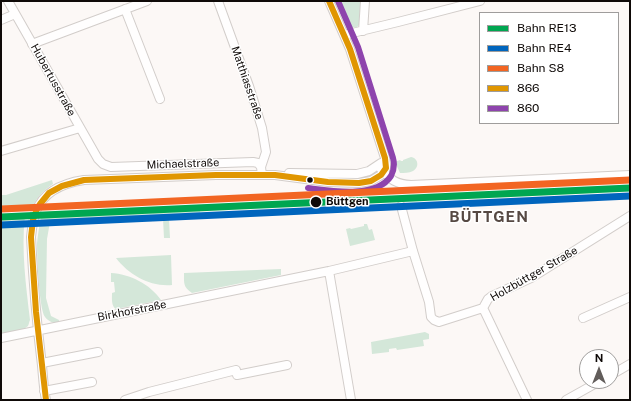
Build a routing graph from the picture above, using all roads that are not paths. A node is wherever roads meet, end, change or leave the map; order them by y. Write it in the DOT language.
graph roads {
  1 [pos="8,1"];
  2 [pos="147,1"];
  3 [pos="218,1"];
  4 [pos="329,1"];
  5 [pos="366,1"];
  6 [pos="480,1"];
  7 [pos="126,9"];
  8 [pos="15,14"];
  9 [pos="1,20"];
  10 [pos="363,31"];
  11 [pos="344,35"];
  12 [pos="32,44"];
  13 [pos="160,99"];
  14 [pos="80,128"];
  15 [pos="1,151"];
  16 [pos="98,159"];
  17 [pos="381,169"];
  18 [pos="262,171"];
  19 [pos="630,175"];
  20 [pos="401,206"];
  21 [pos="630,216"];
  22 [pos="413,251"];
  23 [pos="330,271"];
  24 [pos="630,297"];
  25 [pos="484,308"];
  26 [pos="583,318"];
  27 [pos="38,330"];
  28 [pos="1,338"];
  29 [pos="98,352"];
  30 [pos="42,363"];
  31 [pos="287,365"];
  32 [pos="630,365"];
  33 [pos="619,370"];
  34 [pos="92,382"];
  35 [pos="586,389"];
  36 [pos="44,391"];
  37 [pos="46,400"];
  38 [pos="125,400"];
  39 [pos="351,400"];
  40 [pos="527,400"];
  41 [pos="566,400"];
  1 -- 8 [label="street, Hubertusstraße"];
  2 -- 7 [label="street"];
  3 -- 18 [label="street, Matthiasstraße"];
  4 -- 11 [label="street"];
  5 -- 10 [label="street"];
  6 -- 10 [label="street"];
  7 -- 12 [label="street"];
  7 -- 13 [label="street"];
  8 -- 9 [label="street"];
  8 -- 12 [label="street, Hubertusstraße"];
  10 -- 11 [label="street"];
  11 -- 17 [label="street"];
  12 -- 14 [label="street, Hubertusstraße"];
  14 -- 15 [label="street"];
  14 -- 16 [label="street, Hubertusstraße"];
  16 -- 18 [label="street, Michaelstraße"];
  17 -- 18 [label="street, Michaelstraße"];
  17 -- 19 [label="street"];
  18 -- 27 [label="street, Michaelstraße"];
  20 -- 22 [label="street"];
  21 -- 25 [label="street, Holzbüttger Straße"];
  22 -- 23 [label="street, Birkhofstraße"];
  22 -- 25 [label="street, Holzbüttger Straße"];
  23 -- 27 [label="street, Birkhofstraße"];
  23 -- 39 [label="street"];
  24 -- 26 [label="street"];
  25 -- 40 [label="street"];
  27 -- 28 [label="street, Birkhofstraße"];
  27 -- 30 [label="street, Michaelstraße"];
  29 -- 30 [label="street"];
  30 -- 36 [label="street, Michaelstraße"];
  31 -- 38 [label="street"];
  32 -- 33 [label="street"];
  34 -- 36 [label="street"];
  35 -- 41 [label="street"];
  36 -- 37 [label="street, Michaelstraße"];
}
